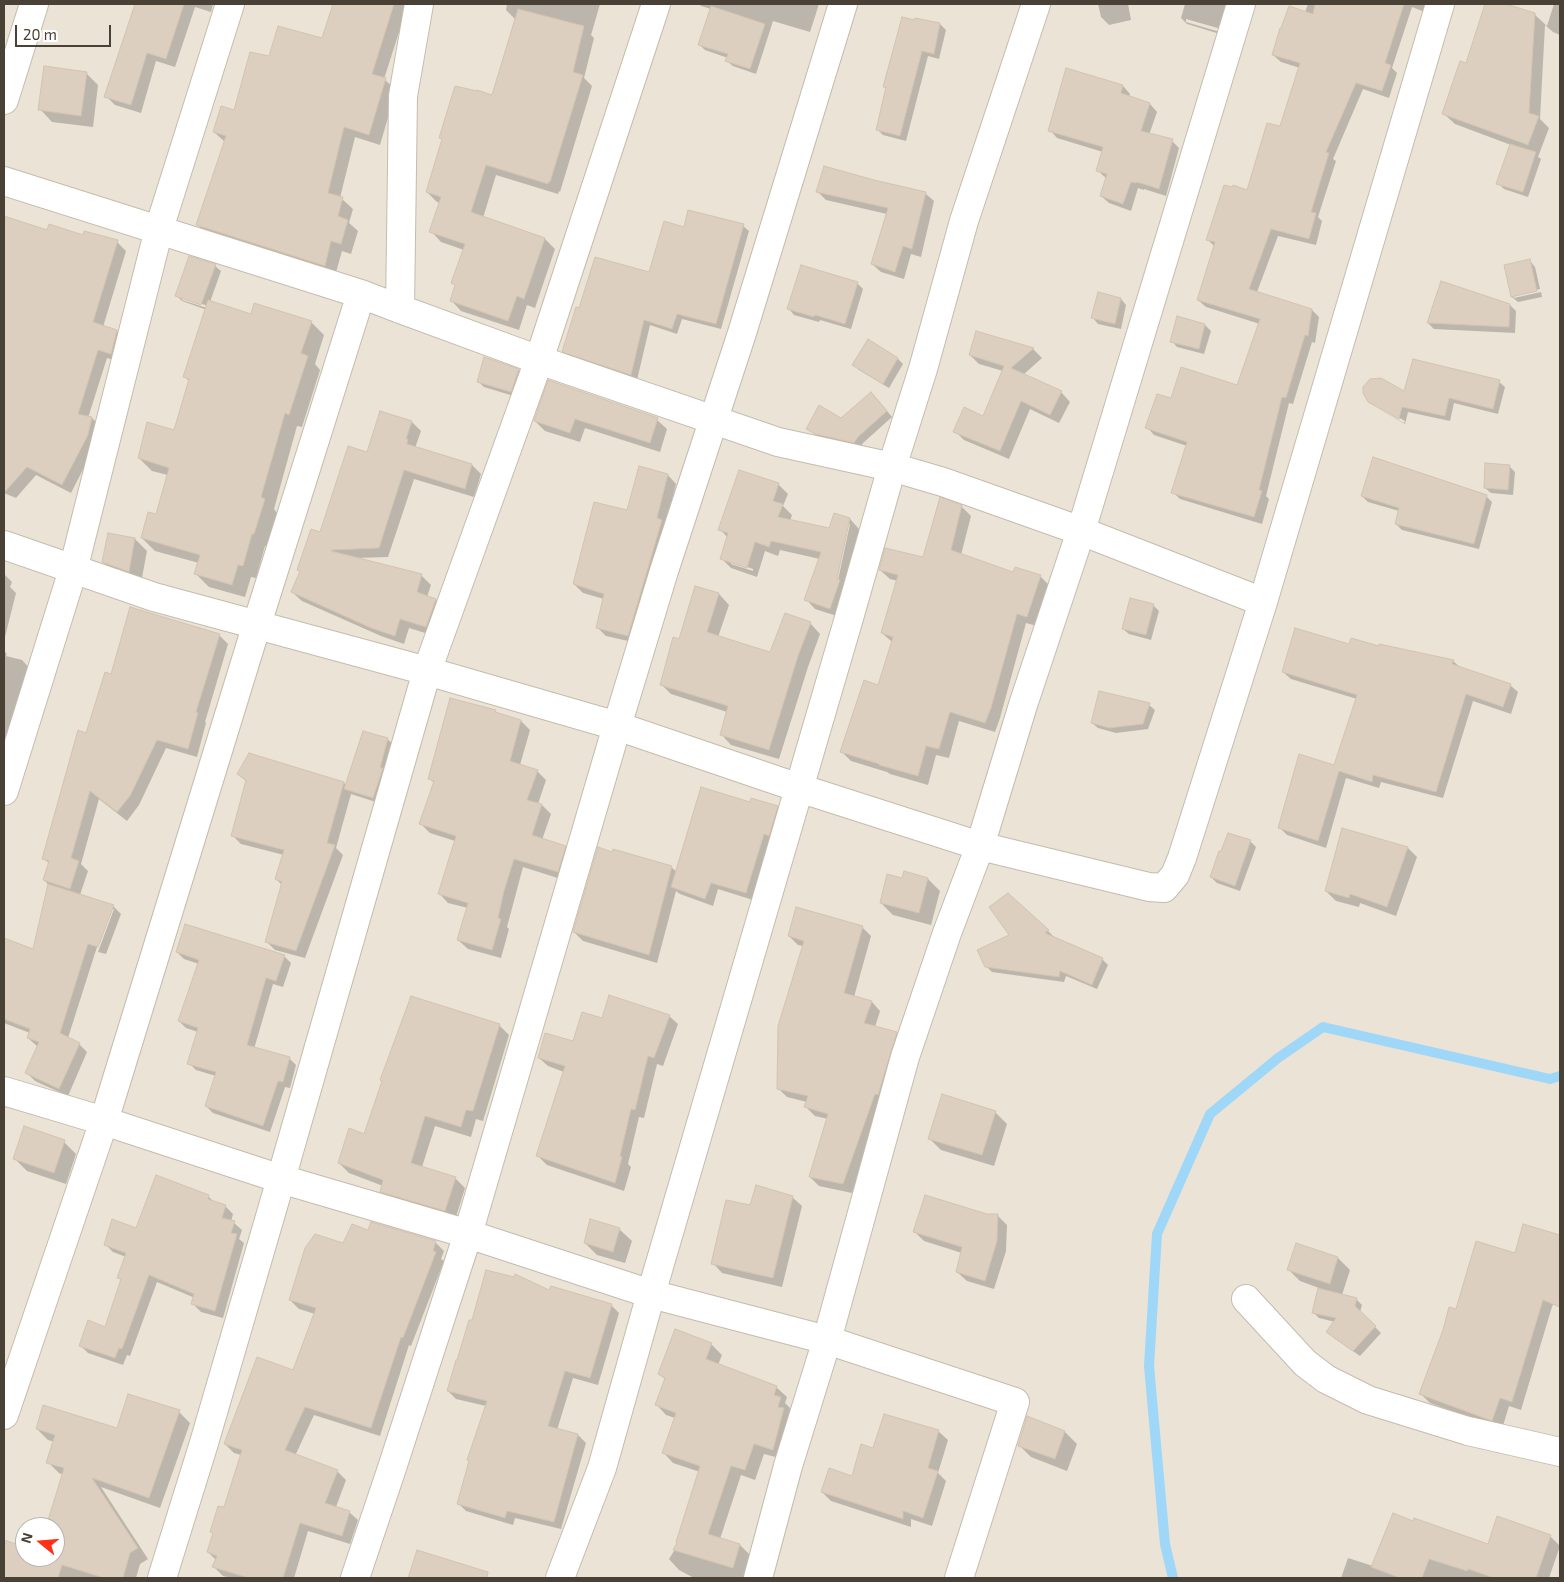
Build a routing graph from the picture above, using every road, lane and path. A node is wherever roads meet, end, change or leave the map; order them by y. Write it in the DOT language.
graph roads {
  1 [pos="34,4"];
  2 [pos="230,4"];
  3 [pos="420,4"];
  4 [pos="656,4"];
  5 [pos="843,4"];
  6 [pos="1036,4"];
  7 [pos="1241,4"];
  8 [pos="1440,4"];
  9 [pos="4,100"];
  10 [pos="4,180"];
  11 [pos="159,229"];
  12 [pos="361,294"];
  13 [pos="400,309"];
  14 [pos="539,360"];
  15 [pos="713,420"];
  16 [pos="892,467"];
  17 [pos="1081,531"];
  18 [pos="4,545"];
  19 [pos="73,570"];
  20 [pos="1262,602"];
  21 [pos="257,624"];
  22 [pos="427,671"];
  23 [pos="617,726"];
  24 [pos="799,788"];
  25 [pos="4,790"];
  26 [pos="980,846"];
  27 [pos="4,1091"];
  28 [pos="104,1121"];
  29 [pos="281,1179"];
  30 [pos="468,1234"];
  31 [pos="651,1294"];
  32 [pos="1246,1299"];
  33 [pos="827,1340"];
  34 [pos="4,1415"];
  35 [pos="1560,1452"];
  36 [pos="162,1578"];
  37 [pos="354,1578"];
  38 [pos="560,1578"];
  39 [pos="758,1578"];
  40 [pos="959,1578"];
  1 -- 9 [label="street"];
  2 -- 11 [label="street"];
  3 -- 13 [label="street"];
  4 -- 14 [label="street"];
  5 -- 15 [label="street"];
  6 -- 16 [label="street"];
  7 -- 17 [label="street"];
  8 -- 20 [label="street"];
  10 -- 11 [label="street"];
  11 -- 12 [label="street"];
  11 -- 19 [label="street"];
  12 -- 13 [label="street"];
  12 -- 21 [label="street"];
  13 -- 14 [label="street"];
  14 -- 15 [label="street"];
  14 -- 22 [label="street"];
  15 -- 16 [label="street"];
  15 -- 23 [label="street"];
  16 -- 17 [label="street"];
  16 -- 24 [label="street"];
  17 -- 20 [label="street"];
  17 -- 26 [label="street"];
  18 -- 19 [label="street"];
  19 -- 21 [label="street"];
  19 -- 25 [label="street"];
  20 -- 26 [label="street"];
  21 -- 22 [label="street"];
  21 -- 28 [label="street"];
  22 -- 23 [label="street"];
  22 -- 29 [label="street"];
  23 -- 24 [label="street"];
  23 -- 30 [label="street"];
  24 -- 26 [label="street"];
  24 -- 31 [label="street"];
  26 -- 33 [label="street"];
  27 -- 28 [label="street"];
  28 -- 29 [label="street"];
  28 -- 34 [label="street"];
  29 -- 30 [label="street"];
  29 -- 36 [label="street"];
  30 -- 31 [label="street"];
  30 -- 37 [label="street"];
  31 -- 33 [label="street"];
  31 -- 38 [label="street"];
  32 -- 35 [label="street"];
  33 -- 39 [label="street"];
  33 -- 40 [label="street"];
}
